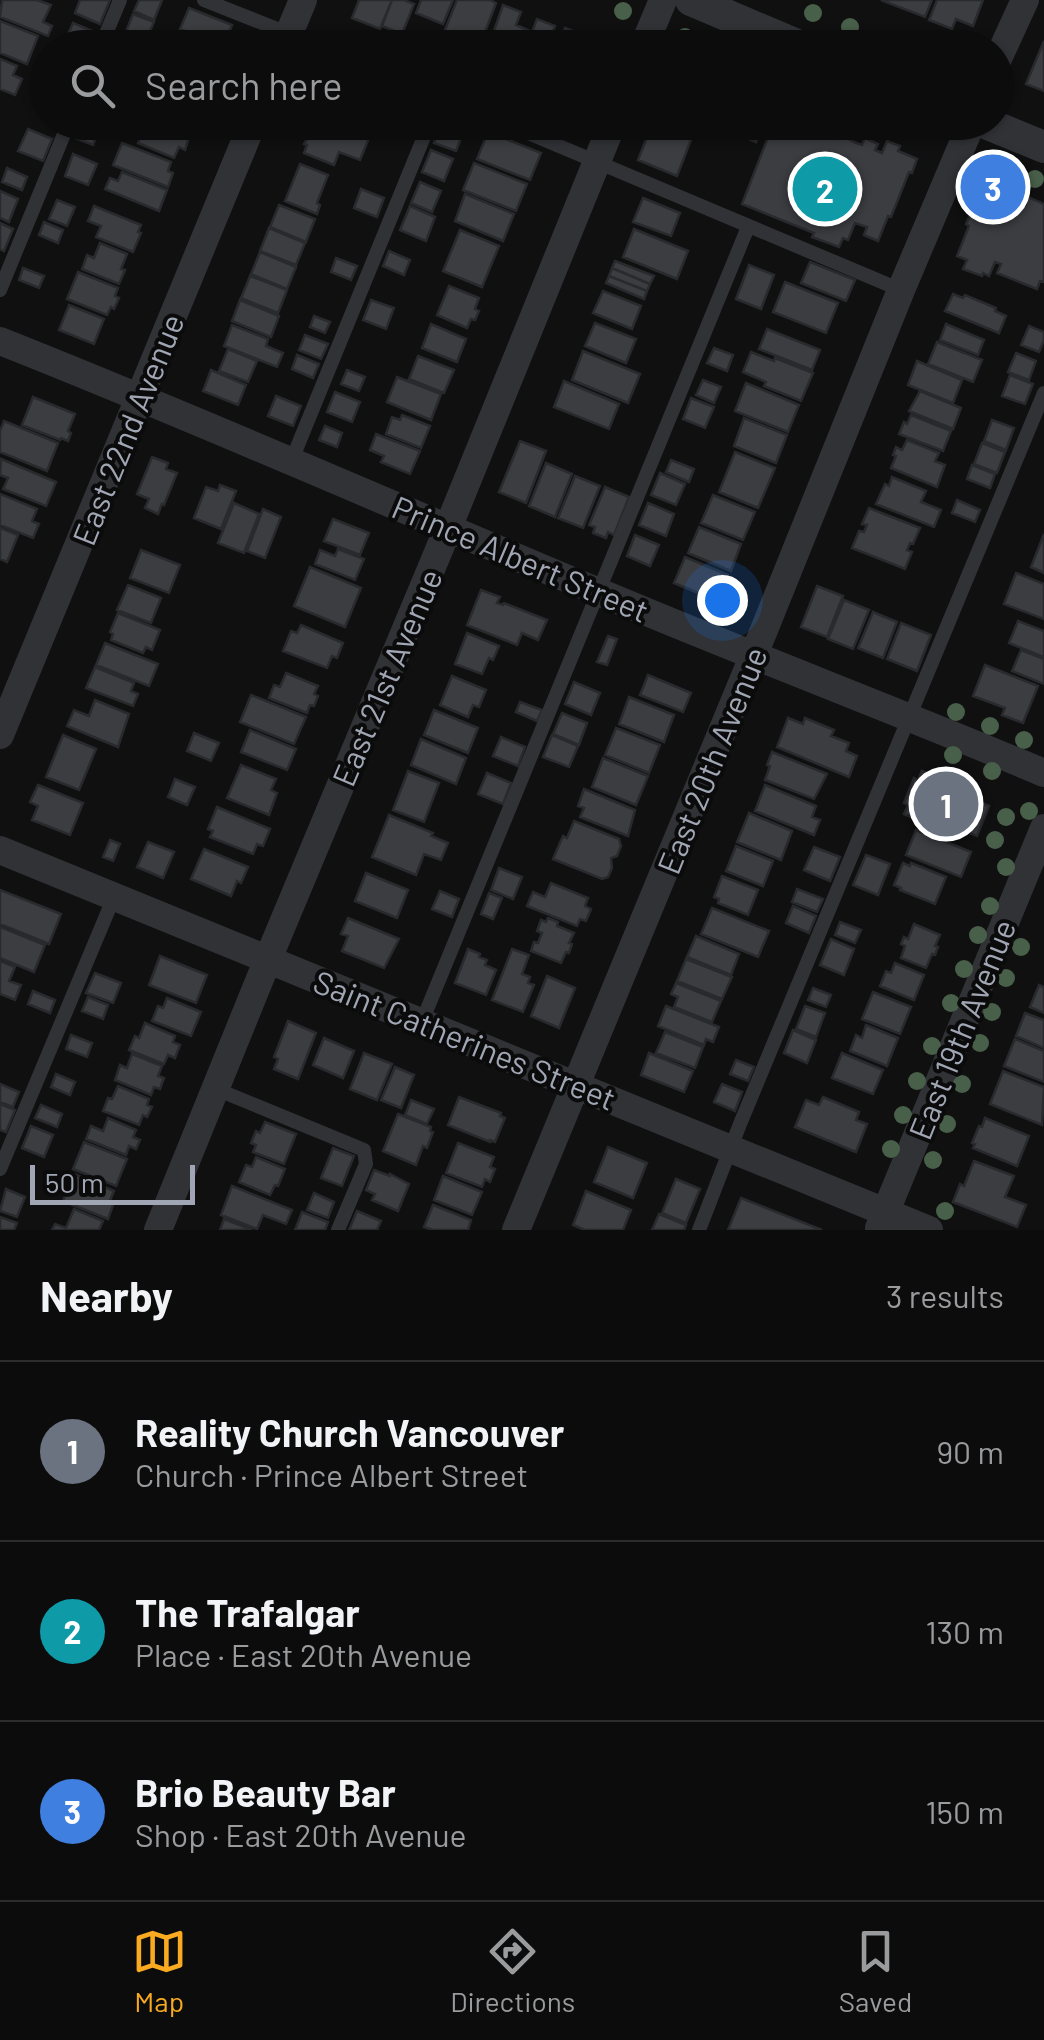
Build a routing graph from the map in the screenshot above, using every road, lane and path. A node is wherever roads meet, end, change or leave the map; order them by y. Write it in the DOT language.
graph roads {
  1 [pos="120,0"];
  2 [pos="204,0"];
  3 [pos="303,0"];
  4 [pos="663,0"];
  5 [pos="691,0"];
  6 [pos="1025,0"];
  7 [pos="108,30"];
  8 [pos="266,30"];
  9 [pos="290,30"];
  10 [pos="650,30"];
  11 [pos="762,30"];
  12 [pos="1011,30"];
  13 [pos="1014,135"];
  14 [pos="62,140"];
  15 [pos="246,140"];
  16 [pos="423,140"];
  17 [pos="544,140"];
  18 [pos="605,140"];
  19 [pos="964,140"];
  20 [pos="1044,147"];
  21 [pos="596,162"];
  22 [pos="748,227"];
  23 [pos="0,290"];
  24 [pos="902,290"];
  25 [pos="0,340"];
  26 [pos="1044,392"];
  27 [pos="140,397"];
  28 [pos="292,462"];
  29 [pos="448,528"];
  30 [pos="598,592"];
  31 [pos="754,654"];
  32 [pos="909,716"];
  33 [pos="0,735"];
  34 [pos="1044,773"];
  35 [pos="1044,828"];
  36 [pos="0,850"];
  37 [pos="114,896"];
  38 [pos="268,958"];
  39 [pos="421,1024"];
  40 [pos="576,1084"];
  41 [pos="216,1089"];
  42 [pos="731,1148"];
  43 [pos="0,1169"];
  44 [pos="882,1221"];
  45 [pos="158,1230"];
  46 [pos="338,1230"];
  47 [pos="516,1230"];
  48 [pos="699,1230"];
  49 [pos="928,1230"];
  1 -- 7 [label="lane"];
  2 -- 8 [label="lane"];
  3 -- 9 [label="street"];
  4 -- 10 [label="street"];
  5 -- 11 [label="street"];
  6 -- 12 [label="street"];
  13 -- 20 [label="street"];
  14 -- 23 [label="lane"];
  15 -- 27 [label="street, East 22nd Avenue"];
  16 -- 28 [label="lane"];
  17 -- 21 [label="lane"];
  18 -- 21 [label="street, East 21st Avenue"];
  19 -- 24 [label="street, East 20th Avenue"];
  21 -- 22 [label="lane"];
  21 -- 29 [label="street, East 21st Avenue"];
  22 -- 24 [label="lane"];
  22 -- 30 [label="lane"];
  24 -- 31 [label="street, East 20th Avenue"];
  25 -- 27 [label="street, Prince Albert Street"];
  26 -- 32 [label="lane"];
  27 -- 28 [label="street, Prince Albert Street"];
  27 -- 33 [label="street, East 22nd Avenue"];
  28 -- 29 [label="street, Prince Albert Street"];
  29 -- 30 [label="street, Prince Albert Street"];
  29 -- 38 [label="street, East 21st Avenue"];
  30 -- 31 [label="street, Prince Albert Street"];
  30 -- 39 [label="lane"];
  31 -- 32 [label="street, Prince Albert Street"];
  31 -- 40 [label="street, East 20th Avenue"];
  32 -- 34 [label="street, Prince Albert Street"];
  32 -- 42 [label="lane"];
  35 -- 44 [label="street, East 19th Avenue"];
  36 -- 37 [label="street, Saint Catherines Street"];
  37 -- 38 [label="street, Saint Catherines Street"];
  37 -- 43 [label="lane"];
  38 -- 39 [label="street, Saint Catherines Street"];
  38 -- 41 [label="street, East 21st Avenue"];
  39 -- 40 [label="street, Saint Catherines Street"];
  40 -- 42 [label="street, Saint Catherines Street"];
  40 -- 47 [label="street, East 20th Avenue"];
  41 -- 45 [label="street, East 21st Avenue"];
  41 -- 46 [label="lane"];
  42 -- 44 [label="street, Saint Catherines Street"];
  42 -- 48 [label="lane"];
  44 -- 49 [label="street, Saint Catherines Street"];
}
